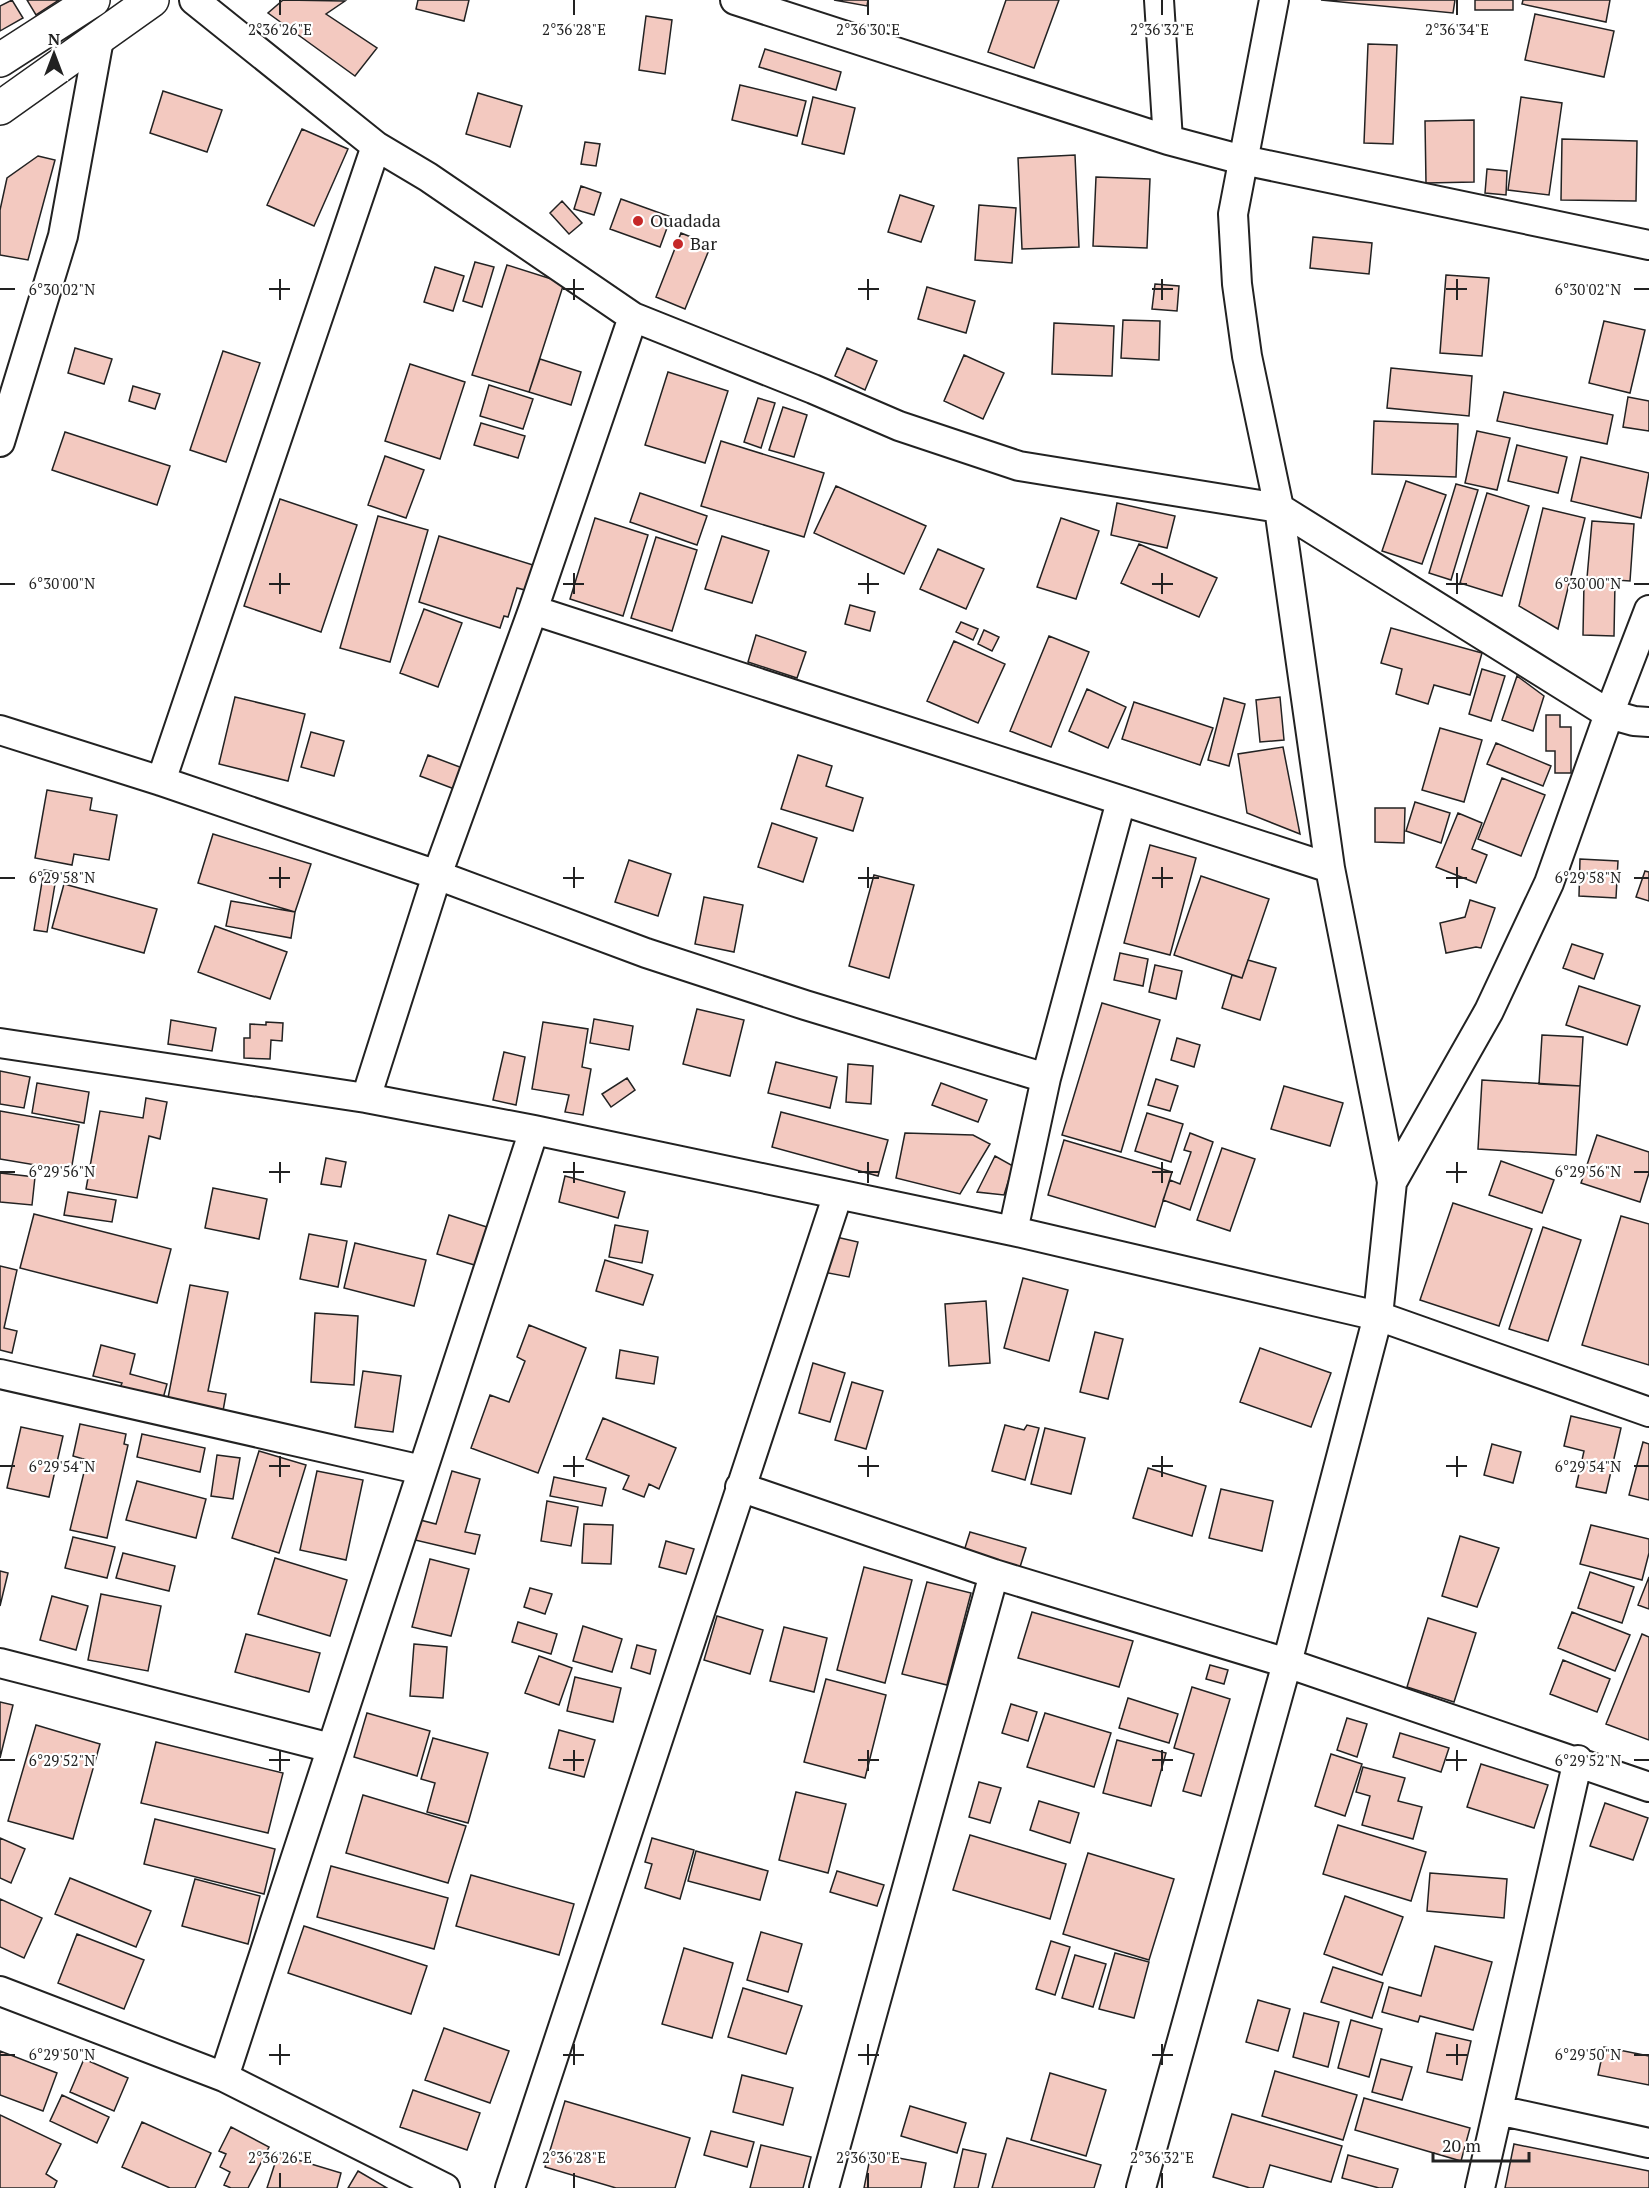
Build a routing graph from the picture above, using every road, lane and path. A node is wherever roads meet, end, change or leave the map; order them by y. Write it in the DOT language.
graph roads {
  1 [pos="93,0"];
  2 [pos="152,0"];
  3 [pos="194,0"];
  4 [pos="735,0"];
  5 [pos="1159,0"];
  6 [pos="1274,0"];
  7 [pos="99,39"];
  8 [pos="0,60"];
  9 [pos="0,108"];
  10 [pos="1168,140"];
  11 [pos="376,146"];
  12 [pos="1243,160"];
  13 [pos="1649,245"];
  14 [pos="633,317"];
  15 [pos="0,442"];
  16 [pos="1279,508"];
  17 [pos="533,610"];
  18 [pos="1649,610"];
  19 [pos="1608,714"];
  20 [pos="1649,722"];
  21 [pos="0,730"];
  22 [pos="161,781"];
  23 [pos="1121,801"];
  24 [pos="1330,868"];
  25 [pos="437,875"];
  26 [pos="0,1042"];
  27 [pos="1046,1078"];
  28 [pos="366,1098"];
  29 [pos="534,1130"];
  30 [pos="1392,1182"];
  31 [pos="838,1194"];
  32 [pos="1013,1231"];
  33 [pos="1378,1316"];
  34 [pos="0,1374"];
  35 [pos="1649,1412"];
  36 [pos="422,1470"];
  37 [pos="740,1487"];
  38 [pos="994,1575"];
  39 [pos="0,1662"];
  40 [pos="1287,1663"];
  41 [pos="331,1748"];
  42 [pos="1578,1760"];
  43 [pos="1649,1787"];
  44 [pos="0,1991"];
  45 [pos="224,2077"];
  46 [pos="1498,2110"];
  47 [pos="1649,2143"];
  48 [pos="445,2188"];
  49 [pos="510,2188"];
  50 [pos="824,2188"];
  51 [pos="1141,2188"];
  52 [pos="1480,2188"];
  1 -- 8 [label="street"];
  2 -- 7 [label="street"];
  3 -- 11 [label="street"];
  4 -- 10 [label="street"];
  5 -- 10 [label="street"];
  6 -- 12 [label="street"];
  7 -- 9 [label="street"];
  7 -- 15 [label="street"];
  10 -- 12 [label="street"];
  11 -- 14 [label="street"];
  11 -- 22 [label="street"];
  12 -- 13 [label="street"];
  12 -- 16 [label="street"];
  14 -- 16 [label="street"];
  14 -- 17 [label="street"];
  16 -- 19 [label="street"];
  16 -- 24 [label="street"];
  17 -- 23 [label="street"];
  17 -- 25 [label="street"];
  18 -- 19 [label="street"];
  19 -- 20 [label="street"];
  19 -- 30 [label="street"];
  21 -- 22 [label="street"];
  22 -- 25 [label="street"];
  23 -- 24 [label="street"];
  23 -- 27 [label="street"];
  24 -- 30 [label="street"];
  25 -- 27 [label="street"];
  25 -- 28 [label="street"];
  26 -- 28 [label="street"];
  27 -- 32 [label="street"];
  28 -- 29 [label="street"];
  29 -- 31 [label="street"];
  29 -- 36 [label="street"];
  30 -- 33 [label="street"];
  31 -- 32 [label="street"];
  31 -- 37 [label="street"];
  32 -- 33 [label="street"];
  33 -- 35 [label="street"];
  33 -- 40 [label="street"];
  34 -- 36 [label="street"];
  36 -- 41 [label="street"];
  37 -- 38 [label="street"];
  37 -- 49 [label="street"];
  38 -- 40 [label="street"];
  38 -- 50 [label="street"];
  39 -- 41 [label="street"];
  40 -- 42 [label="street"];
  40 -- 51 [label="street"];
  41 -- 45 [label="street"];
  42 -- 43 [label="street"];
  42 -- 46 [label="street"];
  44 -- 45 [label="street"];
  45 -- 48 [label="street"];
  46 -- 47 [label="street"];
  46 -- 52 [label="street"];
}
